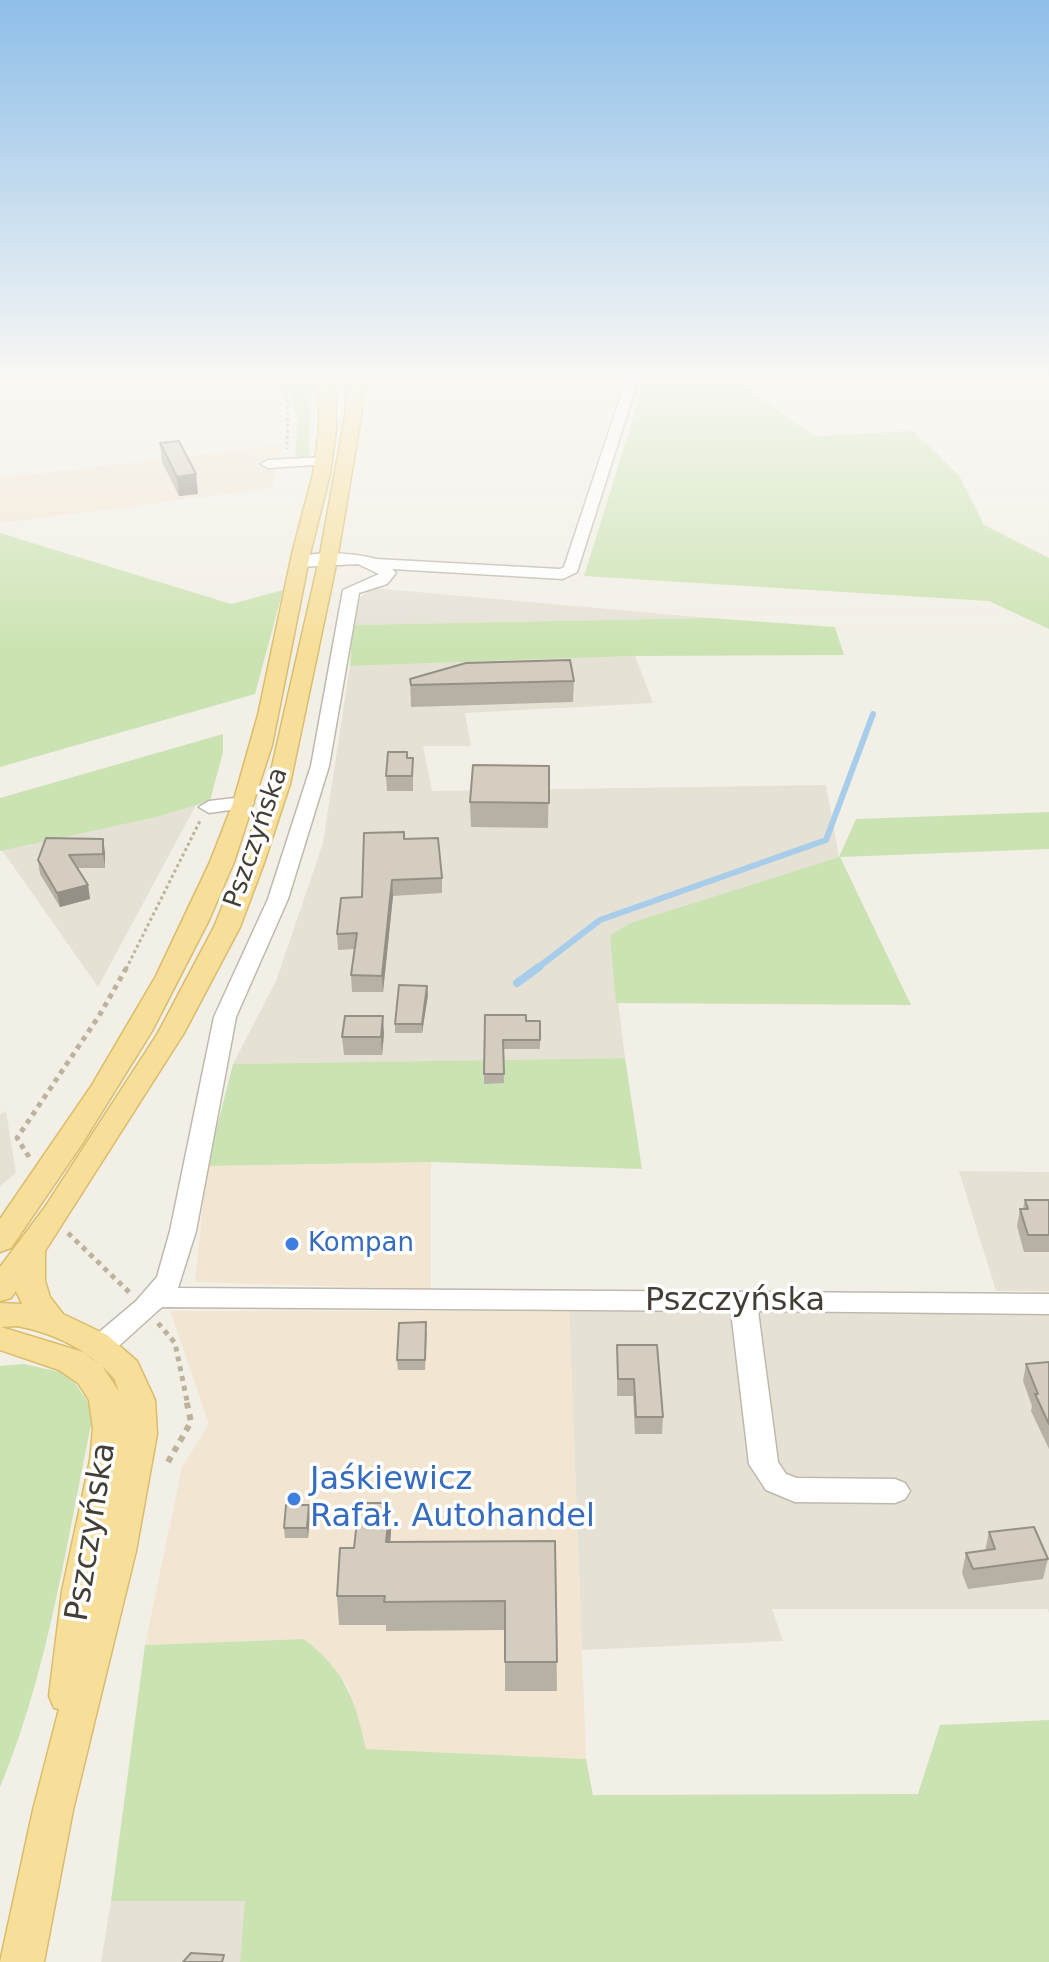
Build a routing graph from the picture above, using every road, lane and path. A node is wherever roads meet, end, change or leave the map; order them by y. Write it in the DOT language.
graph roads {
  1 [pos="322,469"];
  2 [pos="344,469"];
  3 [pos="603,469"];
  4 [pos="328,560"];
  5 [pos="299,562"];
  6 [pos="378,563"];
  7 [pos="244,803"];
  8 [pos="209,807"];
  9 [pos="34,1166"];
  10 [pos="67,1232"];
  11 [pos="15,1245"];
  12 [pos="0,1290"];
  13 [pos="743,1302"];
  14 [pos="150,1303"];
  15 [pos="1049,1304"];
  16 [pos="0,1315"];
  17 [pos="52,1323"];
  18 [pos="101,1346"];
  19 [pos="9,1347"];
  20 [pos="168,1462"];
  21 [pos="895,1491"];
  22 [pos="57,1791"];
  23 [pos="22,1962"];
  1 -- 5 [label="main road, Pszczyńska"];
  2 -- 4 [label="main road, Pszczyńska"];
  3 -- 6 [label="street"];
  4 -- 5 [label="street"];
  4 -- 6 [label="street"];
  4 -- 11 [label="main road, Pszczyńska"];
  5 -- 7 [label="main road, Pszczyńska"];
  6 -- 14 [label="street"];
  7 -- 8 [label="street"];
  7 -- 11 [label="main road, Pszczyńska"];
  8 -- 9 [label="path"];
  10 -- 14 [label="path"];
  11 -- 12 [label="main road, Pszczyńska"];
  11 -- 17 [label="main road"];
  13 -- 14 [label="street, Pszczyńska"];
  13 -- 15 [label="street, Pszczyńska"];
  13 -- 21 [label="street"];
  14 -- 18 [label="street"];
  14 -- 20 [label="path"];
  16 -- 17 [label="main road, Pszczyńska"];
  17 -- 18 [label="main road, Pszczyńska"];
  18 -- 22 [label="main road, Pszczyńska"];
  19 -- 22 [label="main road, Pszczyńska"];
  22 -- 23 [label="main road, Pszczyńska"];
}
